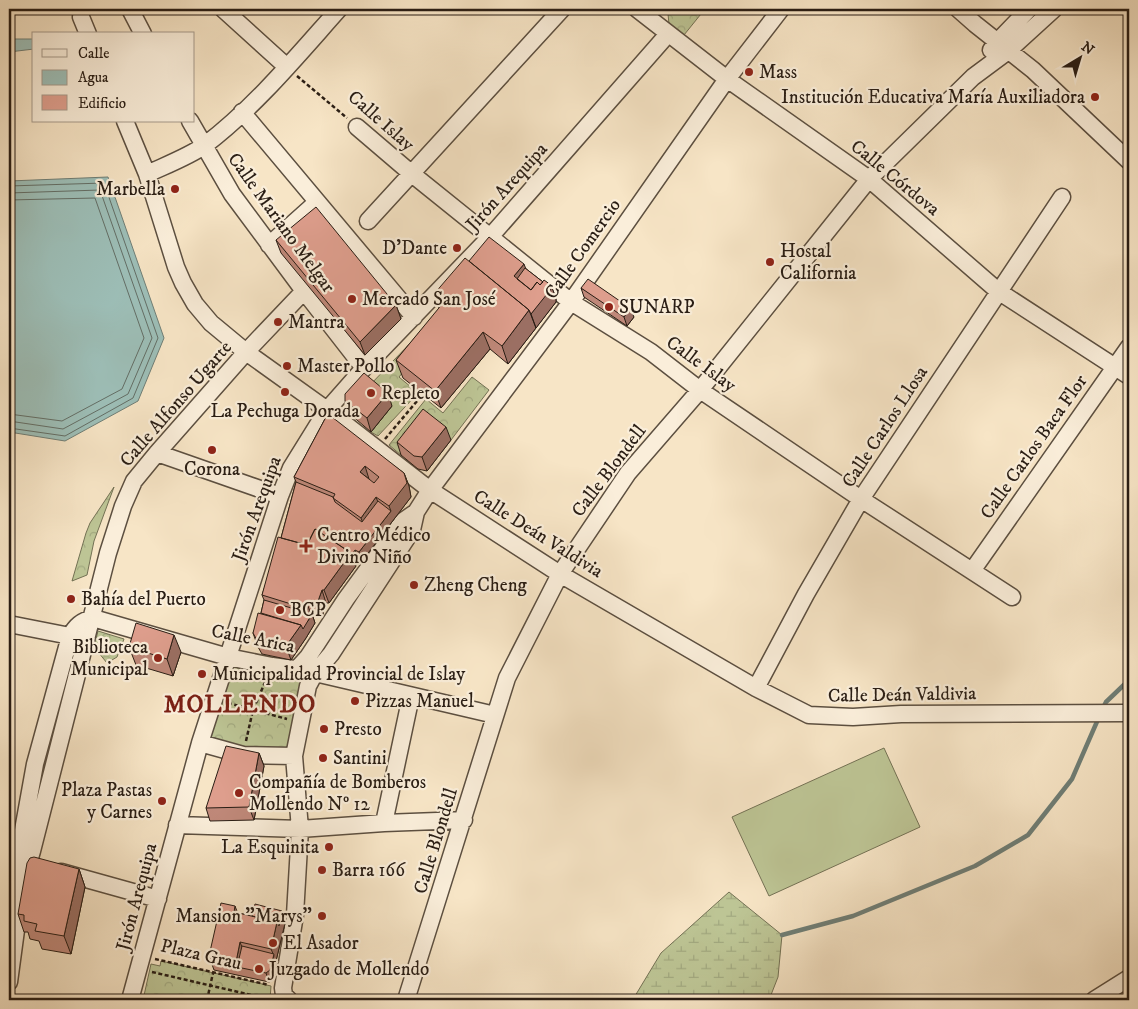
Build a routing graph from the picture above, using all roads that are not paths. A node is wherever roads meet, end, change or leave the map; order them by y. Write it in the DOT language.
graph roads {
  1 [pos="130,9"];
  2 [pos="223,9"];
  3 [pos="339,9"];
  4 [pos="562,9"];
  5 [pos="637,9"];
  6 [pos="781,9"];
  7 [pos="958,9"];
  8 [pos="1029,9"];
  9 [pos="1054,9"];
  10 [pos="656,14"];
  11 [pos="81,17"];
  12 [pos="87,32"];
  13 [pos="142,32"];
  14 [pos="668,34"];
  15 [pos="1002,46"];
  16 [pos="287,68"];
  17 [pos="727,79"];
  18 [pos="242,112"];
  19 [pos="124,122"];
  20 [pos="191,122"];
  21 [pos="357,127"];
  22 [pos="203,146"];
  23 [pos="1129,161"];
  24 [pos="146,174"];
  25 [pos="412,174"];
  26 [pos="869,178"];
  27 [pos="1062,197"];
  28 [pos="317,202"];
  29 [pos="368,221"];
  30 [pos="490,238"];
  31 [pos="269,245"];
  32 [pos="304,291"];
  33 [pos="998,291"];
  34 [pos="571,302"];
  35 [pos="414,317"];
  36 [pos="1129,347"];
  37 [pos="246,352"];
  38 [pos="1114,366"];
  39 [pos="364,368"];
  40 [pos="1129,376"];
  41 [pos="700,390"];
  42 [pos="327,410"];
  43 [pos="156,453"];
  44 [pos="430,490"];
  45 [pos="280,496"];
  46 [pos="861,499"];
  47 [pos="416,512"];
  48 [pos="972,571"];
  49 [pos="560,574"];
  50 [pos="1012,597"];
  51 [pos="93,618"];
  52 [pos="9,624"];
  53 [pos="70,636"];
  54 [pos="228,657"];
  55 [pos="298,668"];
  56 [pos="315,673"];
  57 [pos="756,688"];
  58 [pos="411,696"];
  59 [pos="1125,713"];
  60 [pos="495,715"];
  61 [pos="200,743"];
  62 [pos="294,756"];
  63 [pos="464,820"];
  64 [pos="384,822"];
  65 [pos="177,825"];
  66 [pos="300,829"];
  67 [pos="23,862"];
  68 [pos="22,882"];
  69 [pos="158,899"];
  70 [pos="10,903"];
  71 [pos="1129,978"];
  72 [pos="9,982"];
  73 [pos="286,994"];
  74 [pos="130,1000"];
  75 [pos="406,1000"];
  76 [pos="1094,1000"];
  1 -- 13 [label="street"];
  2 -- 16 [label="street"];
  3 -- 16 [label="street"];
  4 -- 25 [label="street"];
  5 -- 10 [label="street, Calle Córdova"];
  6 -- 17 [label="street, Calle Comercio"];
  7 -- 15 [label="street"];
  8 -- 15 [label="street"];
  9 -- 15 [label="street"];
  10 -- 14 [label="street, Calle Córdova"];
  11 -- 12 [label="street"];
  14 -- 17 [label="street, Calle Córdova"];
  14 -- 30 [label="street, Jirón Arequipa"];
  15 -- 23 [label="street"];
  15 -- 26 [label="street, Calle Blondell"];
  16 -- 18 [label="street"];
  17 -- 26 [label="street, Calle Córdova"];
  17 -- 34 [label="street, Calle Comercio"];
  18 -- 22 [label="street"];
  18 -- 28 [label="street"];
  19 -- 24 [label="street, Calle Deán Valdivia"];
  20 -- 22 [label="street, Calle Mariano Melgar"];
  21 -- 25 [label="street, Calle Islay"];
  22 -- 24 [label="street"];
  22 -- 31 [label="street, Calle Mariano Melgar"];
  24 -- 37 [label="street, Calle Deán Valdivia"];
  25 -- 29 [label="street"];
  25 -- 30 [label="street, Calle Islay"];
  26 -- 33 [label="street, Calle Córdova"];
  26 -- 41 [label="street, Calle Blondell"];
  27 -- 33 [label="street, Calle Carlos Llosa"];
  28 -- 31 [label="street"];
  28 -- 35 [label="street"];
  30 -- 34 [label="street, Calle Islay"];
  30 -- 35 [label="street, Jirón Arequipa"];
  31 -- 32 [label="street, Calle Mariano Melgar"];
  32 -- 37 [label="street, Calle Alfonso Ugarte"];
  32 -- 39 [label="street, Calle Mariano Melgar"];
  33 -- 38 [label="street, Calle Córdova"];
  33 -- 46 [label="street, Calle Carlos Llosa"];
  34 -- 41 [label="street, Calle Islay"];
  34 -- 44 [label="street, Calle Comercio"];
  35 -- 39 [label="street, Jirón Arequipa"];
  36 -- 38 [label="street, Calle Carlos Baca Flor"];
  37 -- 42 [label="street, Calle Deán Valdivia"];
  37 -- 43 [label="street, Calle Alfonso Ugarte"];
  38 -- 40 [label="street, Calle Córdova"];
  38 -- 48 [label="street, Calle Carlos Baca Flor"];
  39 -- 42 [label="street, Jirón Arequipa"];
  41 -- 46 [label="street, Calle Islay"];
  41 -- 49 [label="street, Calle Blondell"];
  42 -- 44 [label="street, Calle Deán Valdivia"];
  42 -- 45 [label="street, Jirón Arequipa"];
  43 -- 45 [label="street"];
  43 -- 51 [label="street, Calle Alfonso Ugarte"];
  44 -- 47 [label="street, Calle Comercio"];
  44 -- 49 [label="street, Calle Deán Valdivia"];
  45 -- 54 [label="street, Jirón Arequipa"];
  46 -- 48 [label="street, Calle Islay"];
  46 -- 57 [label="street, Calle Carlos Llosa"];
  47 -- 55 [label="street, Calle Comercio"];
  47 -- 56 [label="street, Calle Comercio"];
  48 -- 50 [label="street, Calle Islay"];
  49 -- 57 [label="street, Calle Deán Valdivia"];
  49 -- 60 [label="street, Calle Blondell"];
  51 -- 53 [label="street"];
  51 -- 54 [label="street, Calle Arica"];
  51 -- 67 [label="street, Calle Alfonso Ugarte"];
  52 -- 53 [label="street"];
  53 -- 67 [label="street, Calle Alfonso Ugarte"];
  54 -- 55 [label="street, Calle Arica"];
  54 -- 61 [label="street, Jirón Arequipa"];
  55 -- 56 [label="street, Calle Arica"];
  56 -- 58 [label="street, Calle Arica"];
  56 -- 62 [label="street, Calle Comercio"];
  57 -- 59 [label="street, Calle Deán Valdivia"];
  58 -- 60 [label="street, Calle Arica"];
  58 -- 64 [label="street"];
  60 -- 63 [label="street, Calle Blondell"];
  61 -- 62 [label="street"];
  61 -- 65 [label="street, Jirón Arequipa"];
  62 -- 66 [label="street, Calle Comercio"];
  63 -- 64 [label="street"];
  63 -- 75 [label="street, Calle Blondell"];
  64 -- 66 [label="street"];
  65 -- 66 [label="street"];
  65 -- 69 [label="street, Jirón Arequipa"];
  66 -- 73 [label="street, Calle Comercio"];
  67 -- 68 [label="street, Calle Alfonso Ugarte"];
  67 -- 69 [label="street"];
  67 -- 70 [label="street, Calle Alfonso Ugarte"];
  68 -- 70 [label="street, Calle Alfonso Ugarte"];
  68 -- 72 [label="street, Calle Alfonso Ugarte"];
  69 -- 74 [label="street, Jirón Arequipa"];
  71 -- 76 [label="street"];
}
